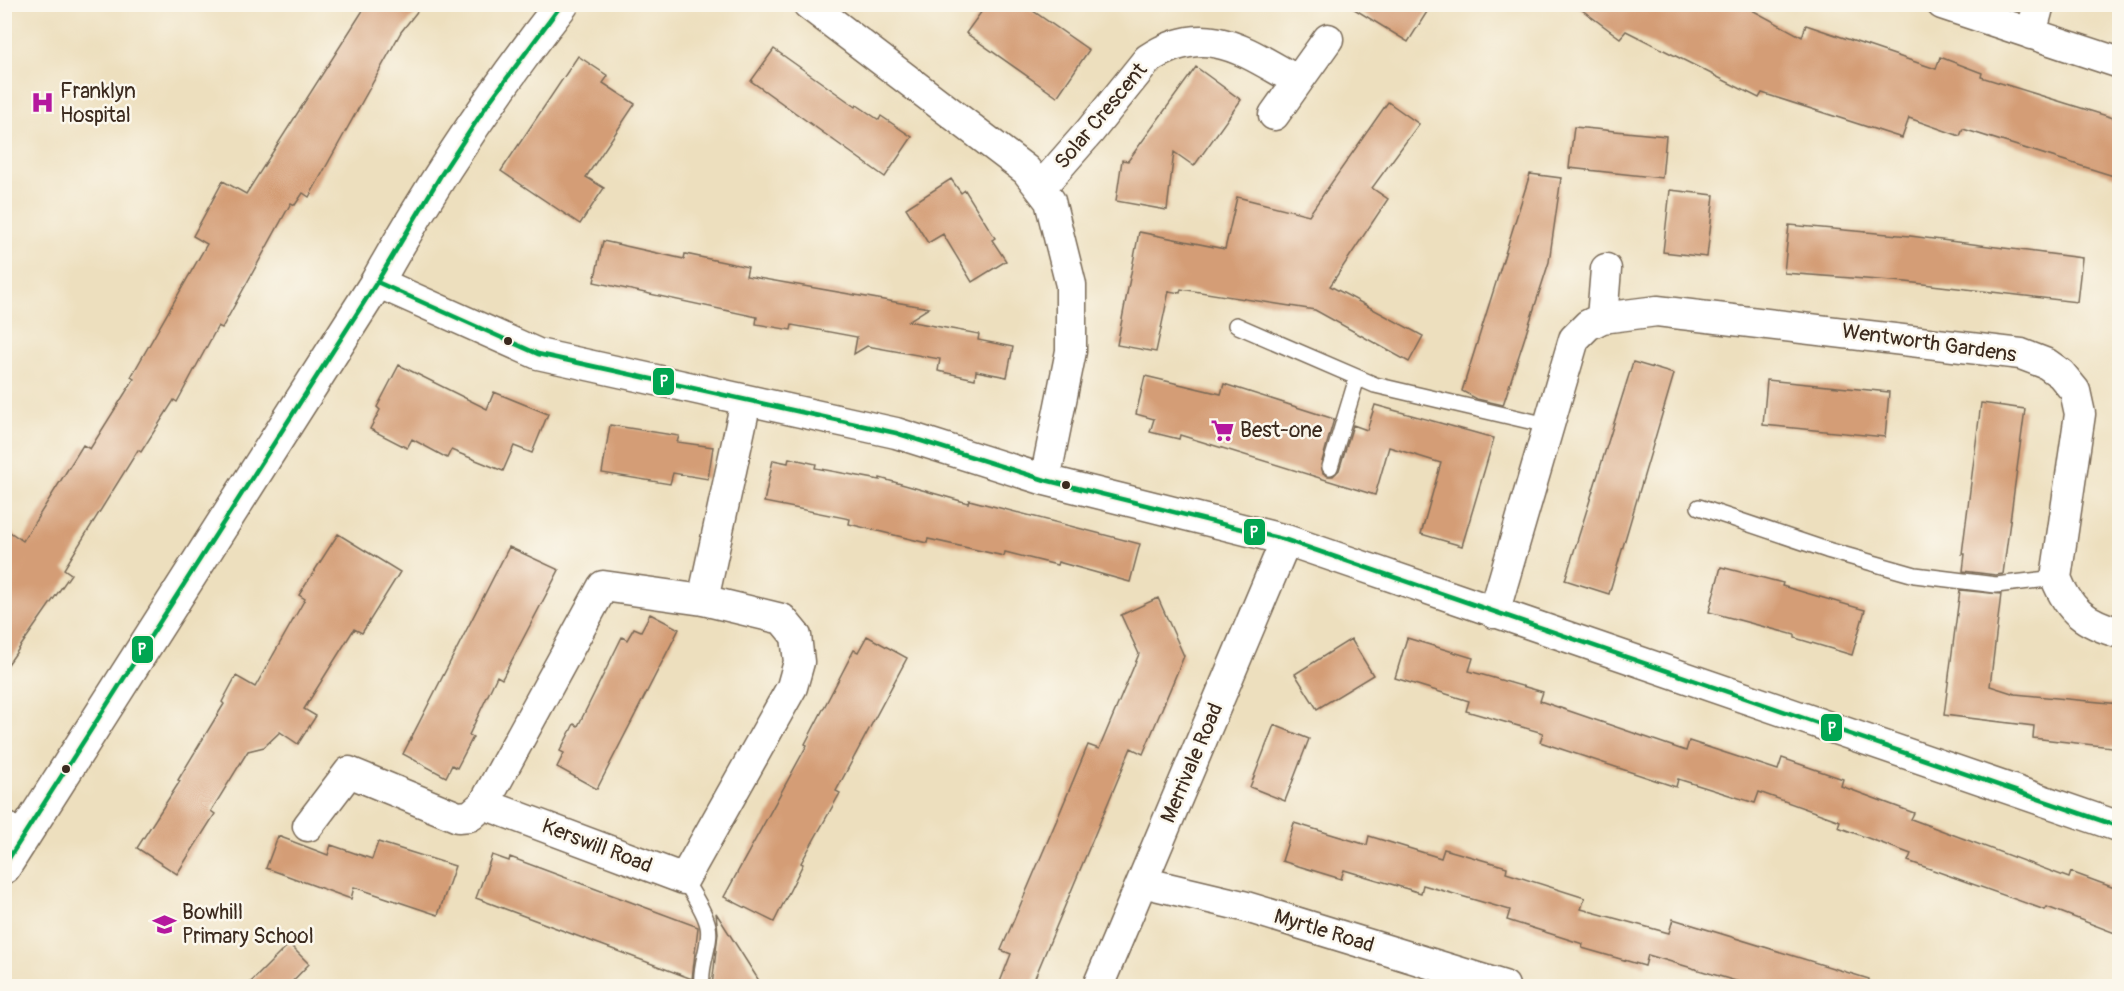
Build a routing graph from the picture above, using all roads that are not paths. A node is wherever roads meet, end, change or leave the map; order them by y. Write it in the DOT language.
graph roads {
  1 [pos="562,4"];
  2 [pos="808,4"];
  3 [pos="1942,4"];
  4 [pos="2039,4"];
  5 [pos="2031,34"];
  6 [pos="1328,39"];
  7 [pos="2120,63"];
  8 [pos="1298,81"];
  9 [pos="1274,115"];
  10 [pos="1041,187"];
  11 [pos="1606,269"];
  12 [pos="377,282"];
  13 [pos="1602,318"];
  14 [pos="1236,325"];
  15 [pos="1357,378"];
  16 [pos="746,401"];
  17 [pos="1547,425"];
  18 [pos="1330,467"];
  19 [pos="1045,480"];
  20 [pos="1699,507"];
  21 [pos="1286,540"];
  22 [pos="2056,578"];
  23 [pos="703,600"];
  24 [pos="1494,613"];
  25 [pos="2120,633"];
  26 [pos="484,804"];
  27 [pos="16,825"];
  28 [pos="308,826"];
  29 [pos="2120,827"];
  30 [pos="4,867"];
  31 [pos="684,879"];
  32 [pos="1143,882"];
  33 [pos="702,987"];
  34 [pos="1098,987"];
  35 [pos="1504,987"];
  1 -- 12 [label="main road"];
  2 -- 10 [label="street"];
  3 -- 5 [label="street"];
  4 -- 5 [label="street"];
  5 -- 7 [label="street"];
  6 -- 8 [label="street"];
  8 -- 9 [label="street"];
  8 -- 10 [label="street, Solar Crescent"];
  10 -- 19 [label="street"];
  11 -- 13 [label="street"];
  12 -- 16 [label="street"];
  12 -- 27 [label="main road"];
  13 -- 17 [label="street, Wentworth Gardens"];
  13 -- 22 [label="street, Wentworth Gardens"];
  14 -- 15 [label="lane"];
  15 -- 17 [label="lane"];
  15 -- 18 [label="lane"];
  16 -- 19 [label="street"];
  16 -- 23 [label="street"];
  17 -- 24 [label="street, Wentworth Gardens"];
  19 -- 21 [label="street"];
  20 -- 22 [label="lane"];
  21 -- 24 [label="street"];
  21 -- 32 [label="street, Merrivale Road"];
  22 -- 25 [label="street"];
  23 -- 26 [label="street"];
  23 -- 31 [label="street"];
  24 -- 29 [label="street"];
  26 -- 28 [label="street"];
  26 -- 31 [label="street, Kerswill Road"];
  27 -- 30 [label="main road"];
  31 -- 33 [label="lane"];
  32 -- 34 [label="street, Merrivale Road"];
  32 -- 35 [label="street, Myrtle Road"];
}
